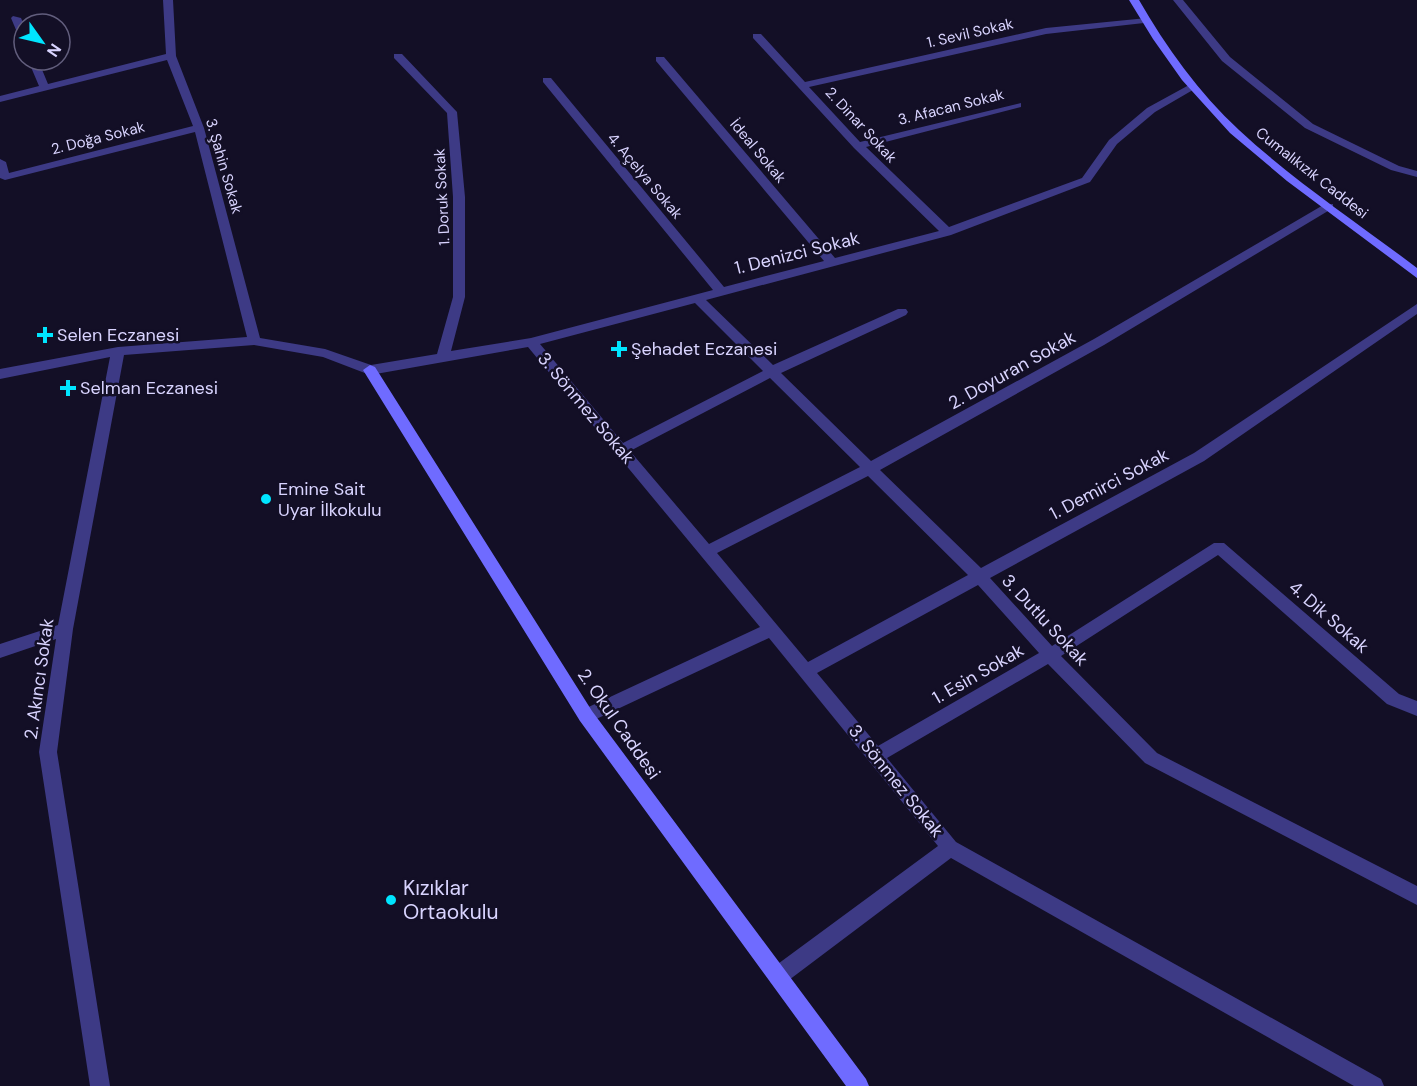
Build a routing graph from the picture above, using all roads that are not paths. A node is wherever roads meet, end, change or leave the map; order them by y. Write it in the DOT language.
graph roads {
  1 [pos="168,0"];
  2 [pos="1134,0"];
  3 [pos="1178,0"];
  4 [pos="1144,20"];
  5 [pos="757,36"];
  6 [pos="171,56"];
  7 [pos="398,56"];
  8 [pos="660,59"];
  9 [pos="38,72"];
  10 [pos="547,80"];
  11 [pos="803,85"];
  12 [pos="1192,87"];
  13 [pos="45,88"];
  14 [pos="0,99"];
  15 [pos="1017,105"];
  16 [pos="199,128"];
  17 [pos="858,146"];
  18 [pos="0,162"];
  19 [pos="1417,174"];
  20 [pos="1329,206"];
  21 [pos="947,232"];
  22 [pos="833,263"];
  23 [pos="1417,274"];
  24 [pos="721,291"];
  25 [pos="698,298"];
  26 [pos="1417,308"];
  27 [pos="902,312"];
  28 [pos="254,341"];
  29 [pos="531,342"];
  30 [pos="118,351"];
  31 [pos="443,357"];
  32 [pos="370,370"];
  33 [pos="773,371"];
  34 [pos="0,374"];
  35 [pos="621,450"];
  36 [pos="871,468"];
  37 [pos="1219,547"];
  38 [pos="706,552"];
  39 [pos="979,576"];
  40 [pos="65,628"];
  41 [pos="770,630"];
  42 [pos="0,651"];
  43 [pos="1050,655"];
  44 [pos="806,671"];
  45 [pos="1417,710"];
  46 [pos="586,716"];
  47 [pos="876,756"];
  48 [pos="950,848"];
  49 [pos="1417,896"];
  50 [pos="778,976"];
  51 [pos="100,1086"];
  52 [pos="859,1086"];
  53 [pos="1374,1086"];
  1 -- 6 [label="street, 3. Şahin Sokak"];
  2 -- 4 [label="main road, Cumalıkızık Caddesi"];
  3 -- 19 [label="street"];
  4 -- 11 [label="street, 1. Sevil Sokak"];
  4 -- 12 [label="main road, Cumalıkızık Caddesi"];
  5 -- 11 [label="street, 2. Dinar Sokak"];
  6 -- 13 [label="street"];
  6 -- 16 [label="street, 3. Şahin Sokak"];
  7 -- 31 [label="street, 1. Doruk Sokak"];
  8 -- 22 [label="street, İdeal Sokak"];
  9 -- 13 [label="street"];
  10 -- 24 [label="street, 4. Açelya Sokak"];
  11 -- 17 [label="street, 2. Dinar Sokak"];
  12 -- 20 [label="main road, Cumalıkızık Caddesi"];
  12 -- 21 [label="street, 1. Denizci Sokak"];
  13 -- 14 [label="street"];
  15 -- 17 [label="street, 3. Afacan Sokak"];
  16 -- 18 [label="street, 2. Doğa Sokak"];
  16 -- 28 [label="street, 3. Şahin Sokak"];
  17 -- 21 [label="street, 2. Dinar Sokak"];
  20 -- 23 [label="main road, Cumalıkızık Caddesi"];
  20 -- 36 [label="street, 2. Doyuran Sokak"];
  21 -- 22 [label="street, 1. Denizci Sokak"];
  22 -- 24 [label="street, 1. Denizci Sokak"];
  24 -- 25 [label="street, 1. Denizci Sokak"];
  25 -- 29 [label="street, 1. Denizci Sokak"];
  25 -- 33 [label="street, 3. Dutlu Sokak"];
  26 -- 39 [label="street, 1. Demirci Sokak"];
  27 -- 33 [label="street"];
  28 -- 30 [label="street"];
  28 -- 32 [label="street"];
  29 -- 31 [label="street, 1. Denizci Sokak"];
  29 -- 35 [label="street, 3. Sönmez Sokak"];
  30 -- 34 [label="street"];
  30 -- 40 [label="street, 2. Akıncı Sokak"];
  31 -- 32 [label="street, 1. Denizci Sokak"];
  32 -- 46 [label="main road, 2. Okul Caddesi"];
  33 -- 35 [label="street"];
  33 -- 36 [label="street, 3. Dutlu Sokak"];
  35 -- 38 [label="street, 3. Sönmez Sokak"];
  36 -- 38 [label="street, 2. Doyuran Sokak"];
  36 -- 39 [label="street, 3. Dutlu Sokak"];
  37 -- 43 [label="street, 1. Esin Sokak"];
  37 -- 45 [label="street, 4. Dik Sokak"];
  38 -- 41 [label="street, 3. Sönmez Sokak"];
  39 -- 43 [label="street, 3. Dutlu Sokak"];
  39 -- 44 [label="street, 1. Demirci Sokak"];
  40 -- 42 [label="street"];
  40 -- 51 [label="street, 2. Akıncı Sokak"];
  41 -- 44 [label="street, 3. Sönmez Sokak"];
  41 -- 46 [label="street"];
  43 -- 47 [label="street, 1. Esin Sokak"];
  43 -- 49 [label="street, 3. Dutlu Sokak"];
  44 -- 47 [label="street, 3. Sönmez Sokak"];
  46 -- 50 [label="main road, 2. Okul Caddesi"];
  47 -- 48 [label="street, 3. Sönmez Sokak"];
  48 -- 50 [label="street"];
  48 -- 53 [label="street, 3. Sönmez Sokak"];
  50 -- 52 [label="main road, 2. Okul Caddesi"];
}
